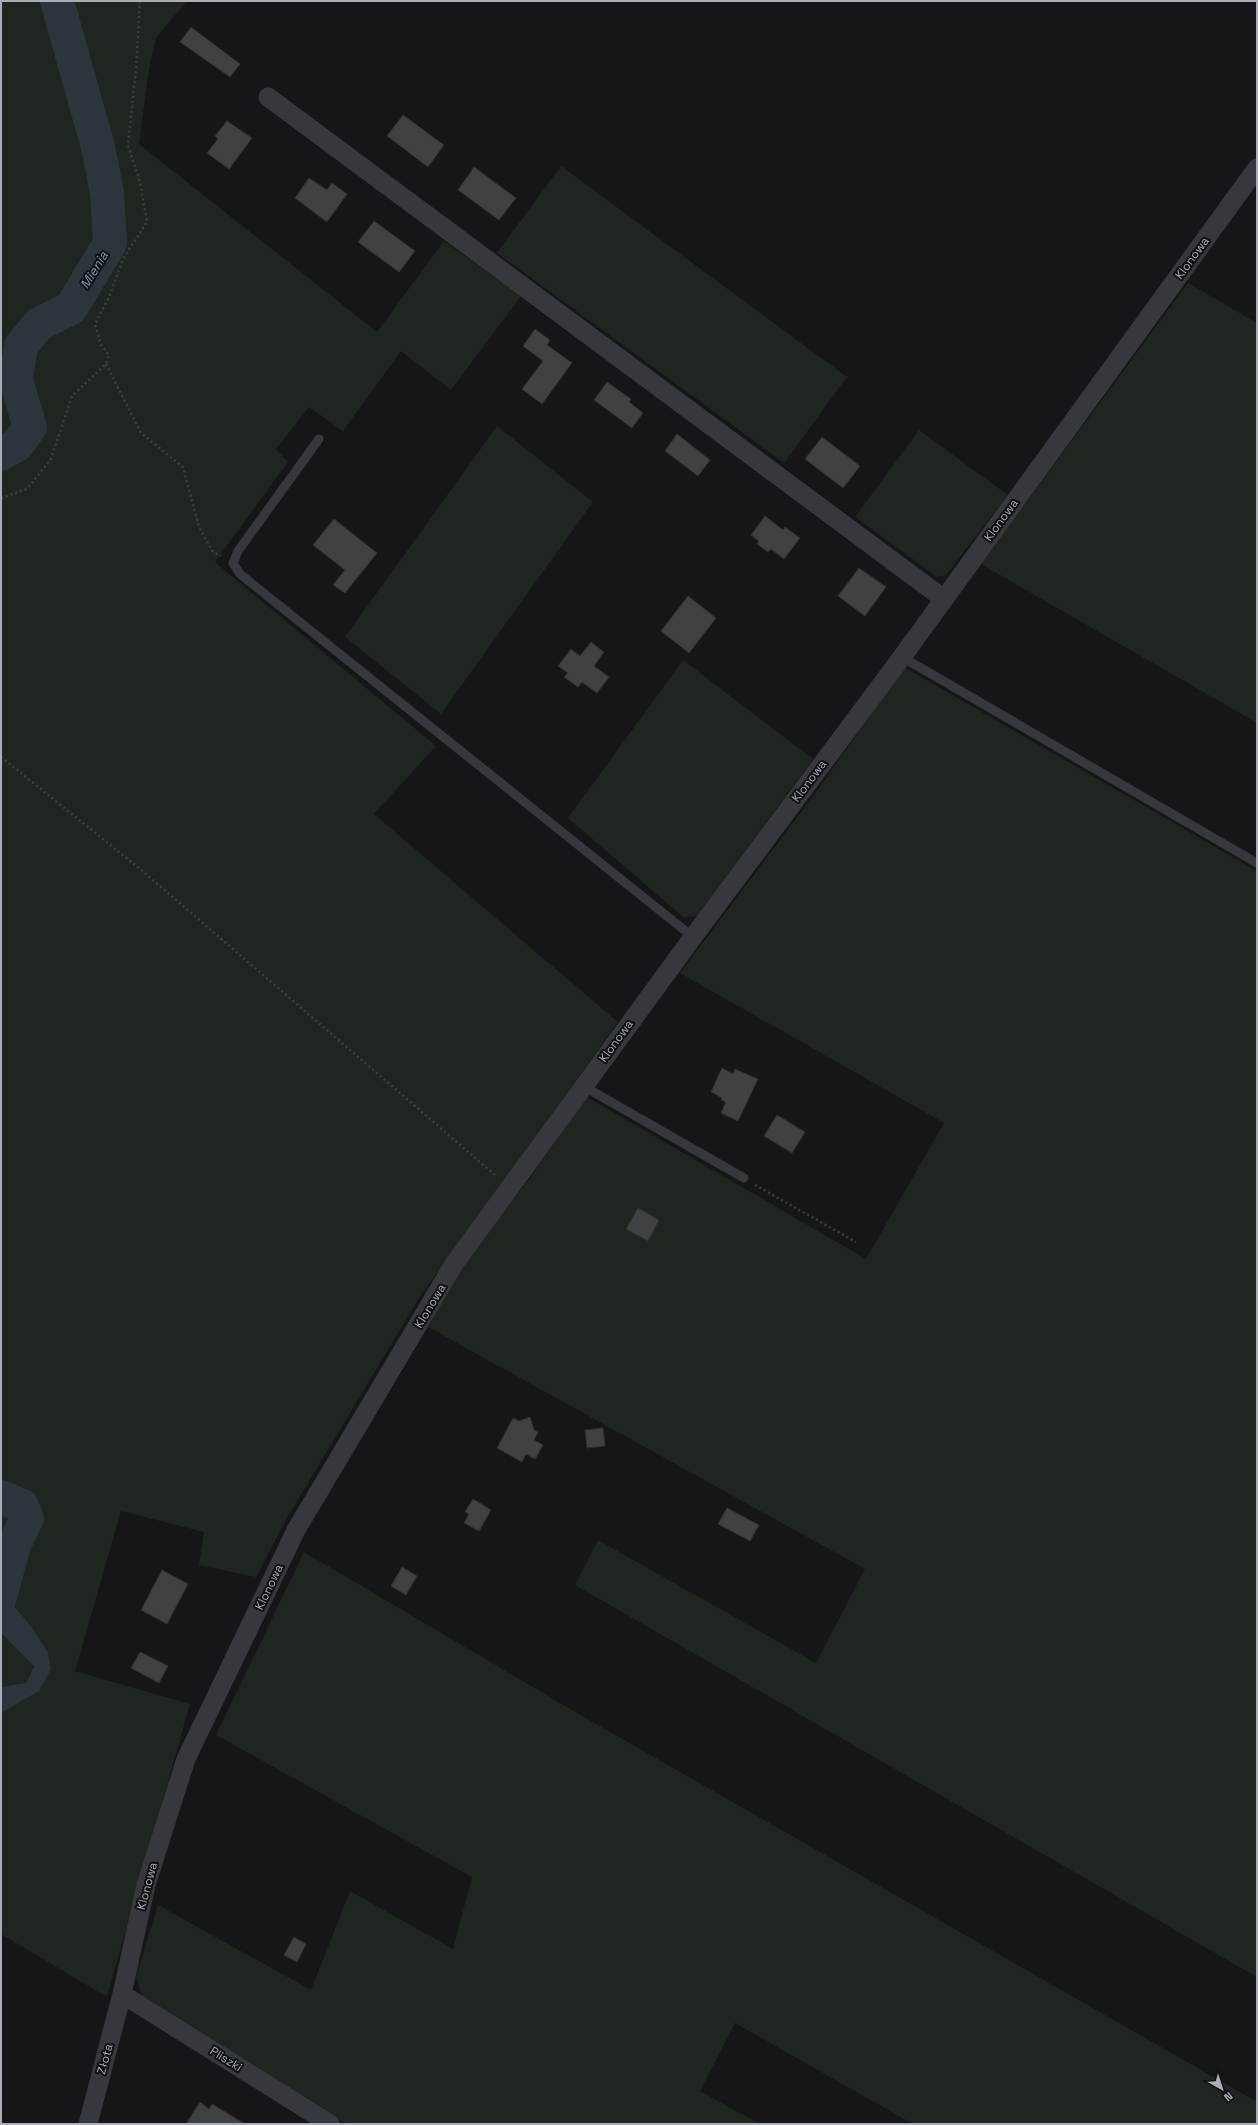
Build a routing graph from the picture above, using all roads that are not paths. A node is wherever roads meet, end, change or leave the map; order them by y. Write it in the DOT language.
graph roads {
  1 [pos="268,97"];
  2 [pos="1257,168"];
  3 [pos="319,439"];
  4 [pos="944,599"];
  5 [pos="902,658"];
  6 [pos="1257,863"];
  7 [pos="693,937"];
  8 [pos="583,1086"];
  9 [pos="744,1178"];
  10 [pos="122,1994"];
  11 [pos="88,2124"];
  12 [pos="330,2124"];
  1 -- 4 [label="street"];
  2 -- 4 [label="street, Klonowa"];
  3 -- 7 [label="lane"];
  4 -- 5 [label="street, Klonowa"];
  5 -- 6 [label="lane"];
  5 -- 7 [label="street, Klonowa"];
  7 -- 8 [label="street, Klonowa"];
  8 -- 9 [label="lane"];
  8 -- 10 [label="street, Klonowa"];
  10 -- 11 [label="street, Złota"];
  10 -- 12 [label="street, Pliszki"];
}
